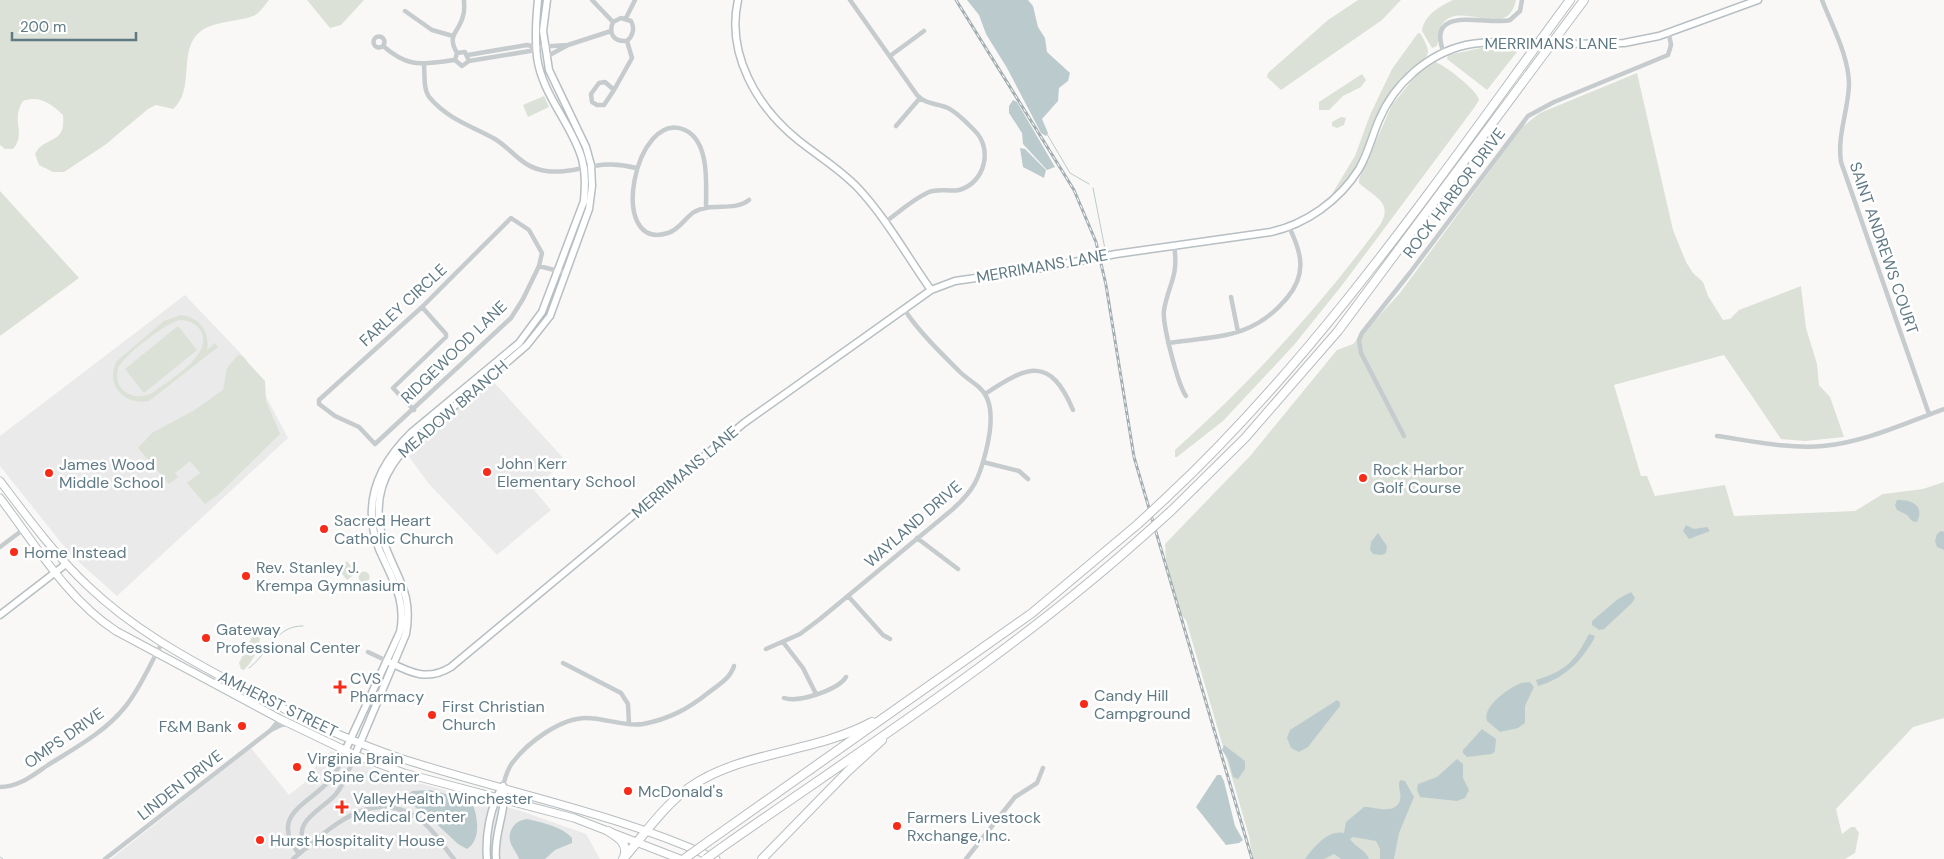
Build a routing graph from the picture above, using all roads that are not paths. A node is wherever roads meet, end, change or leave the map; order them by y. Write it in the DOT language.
graph roads {
  1 [pos="464,0"];
  2 [pos="538,0"];
  3 [pos="546,0"];
  4 [pos="592,0"];
  5 [pos="635,0"];
  6 [pos="738,0"];
  7 [pos="1522,0"];
  8 [pos="1570,0"];
  9 [pos="1584,0"];
  10 [pos="1758,0"];
  11 [pos="1822,0"];
  12 [pos="852,1"];
  13 [pos="405,11"];
  14 [pos="626,18"];
  15 [pos="613,22"];
  16 [pos="611,31"];
  17 [pos="924,31"];
  18 [pos="1669,34"];
  19 [pos="453,36"];
  20 [pos="627,41"];
  21 [pos="568,45"];
  22 [pos="383,46"];
  23 [pos="545,46"];
  24 [pos="537,47"];
  25 [pos="1444,53"];
  26 [pos="457,54"];
  27 [pos="468,55"];
  28 [pos="890,56"];
  29 [pos="546,57"];
  30 [pos="455,60"];
  31 [pos="469,60"];
  32 [pos="424,65"];
  33 [pos="614,90"];
  34 [pos="920,98"];
  35 [pos="896,126"];
  36 [pos="591,165"];
  37 [pos="584,167"];
  38 [pos="636,168"];
  39 [pos="748,200"];
  40 [pos="706,207"];
  41 [pos="884,223"];
  42 [pos="1289,227"];
  43 [pos="1174,245"];
  44 [pos="539,266"];
  45 [pos="558,270"];
  46 [pos="566,273"];
  47 [pos="931,290"];
  48 [pos="1231,297"];
  49 [pos="422,307"];
  50 [pos="904,310"];
  51 [pos="1238,332"];
  52 [pos="1168,343"];
  53 [pos="985,394"];
  54 [pos="1186,396"];
  55 [pos="1944,409"];
  56 [pos="414,410"];
  57 [pos="1072,410"];
  58 [pos="1929,414"];
  59 [pos="1404,436"];
  60 [pos="1717,436"];
  61 [pos="375,444"];
  62 [pos="983,462"];
  63 [pos="1028,479"];
  64 [pos="0,481"];
  65 [pos="0,498"];
  66 [pos="24,529"];
  67 [pos="917,538"];
  68 [pos="45,540"];
  69 [pos="0,547"];
  70 [pos="66,564"];
  71 [pos="958,570"];
  72 [pos="56,571"];
  73 [pos="848,596"];
  74 [pos="0,615"];
  75 [pos="890,639"];
  76 [pos="783,642"];
  77 [pos="162,643"];
  78 [pos="766,649"];
  79 [pos="368,652"];
  80 [pos="156,653"];
  81 [pos="390,662"];
  82 [pos="563,664"];
  83 [pos="734,666"];
  84 [pos="846,677"];
  85 [pos="929,687"];
  86 [pos="816,694"];
  87 [pos="784,698"];
  88 [pos="934,698"];
  89 [pos="288,712"];
  90 [pos="268,713"];
  91 [pos="280,720"];
  92 [pos="306,721"];
  93 [pos="289,724"];
  94 [pos="630,724"];
  95 [pos="271,730"];
  96 [pos="350,740"];
  97 [pos="359,743"];
  98 [pos="345,751"];
  99 [pos="355,755"];
  100 [pos="1043,768"];
  101 [pos="502,786"];
  102 [pos="0,787"];
  103 [pos="496,798"];
  104 [pos="504,799"];
  105 [pos="608,831"];
  106 [pos="647,831"];
  107 [pos="638,842"];
  108 [pos="307,848"];
  109 [pos="299,854"];
  110 [pos="765,857"];
  111 [pos="105,859"];
  112 [pos="293,859"];
  113 [pos="454,859"];
  114 [pos="487,859"];
  115 [pos="496,859"];
  116 [pos="623,859"];
  117 [pos="680,859"];
  118 [pos="684,859"];
  119 [pos="706,859"];
  120 [pos="716,859"];
  121 [pos="966,859"];
  1 -- 19 [label="street"];
  2 -- 24 [label="main road, MEADOW BRANCH"];
  3 -- 23 [label="main road, MEADOW BRANCH"];
  4 -- 15 [label="street"];
  5 -- 14 [label="street"];
  6 -- 41 [label="main road"];
  7 -- 25 [label="street"];
  8 -- 85 [label="highway, bridge"];
  9 -- 88 [label="highway, bridge"];
  10 -- 18 [label="main road, MERRIMANS LANE"];
  11 -- 58 [label="street, SAINT ANDREWS COURT"];
  12 -- 28 [label="street"];
  13 -- 19 [label="street"];
  14 -- 15 [label="street"];
  14 -- 20 [label="street"];
  15 -- 16 [label="street"];
  16 -- 20 [label="street"];
  16 -- 21 [label="street"];
  17 -- 28 [label="street"];
  18 -- 25 [label="main road, MERRIMANS LANE, bridge"];
  18 -- 59 [label="street, ROCK HARBOR DRIVE"];
  19 -- 26 [label="street"];
  20 -- 33 [label="street"];
  21 -- 23 [label="street"];
  21 -- 29 [label="street"];
  22 -- 32 [label="street"];
  23 -- 24 [label="street"];
  23 -- 29 [label="main road, MEADOW BRANCH"];
  24 -- 27 [label="street"];
  24 -- 31 [label="street"];
  24 -- 37 [label="main road, MEADOW BRANCH"];
  25 -- 42 [label="main road, MERRIMANS LANE"];
  26 -- 27 [label="street"];
  26 -- 30 [label="street"];
  27 -- 31 [label="street"];
  28 -- 34 [label="street"];
  29 -- 36 [label="main road, MEADOW BRANCH"];
  30 -- 31 [label="street"];
  30 -- 32 [label="street"];
  32 -- 37 [label="street"];
  33 -- 33 [label="street"];
  34 -- 35 [label="street"];
  34 -- 41 [label="street"];
  36 -- 37 [label="street"];
  36 -- 38 [label="street"];
  36 -- 46 [label="main road, MEADOW BRANCH"];
  37 -- 45 [label="main road, MEADOW BRANCH"];
  38 -- 40 [label="street"];
  38 -- 40 [label="street"];
  39 -- 40 [label="street"];
  41 -- 47 [label="main road"];
  42 -- 43 [label="main road, MERRIMANS LANE"];
  42 -- 51 [label="street"];
  43 -- 47 [label="main road, MERRIMANS LANE"];
  43 -- 52 [label="street"];
  44 -- 45 [label="street"];
  44 -- 49 [label="street, FARLEY CIRCLE"];
  44 -- 56 [label="street, RIDGEWOOD LANE"];
  45 -- 46 [label="street"];
  45 -- 81 [label="main road, MEADOW BRANCH"];
  46 -- 81 [label="main road, MEADOW BRANCH"];
  47 -- 50 [label="main road, MERRIMANS LANE"];
  48 -- 51 [label="street"];
  49 -- 56 [label="street"];
  49 -- 61 [label="street, FARLEY CIRCLE"];
  50 -- 53 [label="street"];
  50 -- 81 [label="main road, MERRIMANS LANE"];
  51 -- 52 [label="street"];
  52 -- 54 [label="street"];
  53 -- 57 [label="street"];
  53 -- 62 [label="street, WAYLAND DRIVE"];
  55 -- 58 [label="street"];
  56 -- 61 [label="street, RIDGEWOOD LANE"];
  58 -- 60 [label="street"];
  62 -- 63 [label="street"];
  62 -- 67 [label="street, WAYLAND DRIVE"];
  64 -- 68 [label="main road, AMHERST STREET"];
  65 -- 66 [label="main road, AMHERST STREET"];
  66 -- 68 [label="main road"];
  66 -- 69 [label="street"];
  66 -- 72 [label="main road, AMHERST STREET"];
  67 -- 71 [label="street"];
  67 -- 73 [label="street, WAYLAND DRIVE"];
  68 -- 70 [label="main road, AMHERST STREET"];
  70 -- 72 [label="main road"];
  70 -- 77 [label="main road, AMHERST STREET"];
  72 -- 74 [label="main road"];
  72 -- 80 [label="main road, AMHERST STREET"];
  73 -- 75 [label="street"];
  73 -- 76 [label="street, WAYLAND DRIVE"];
  76 -- 78 [label="street, WAYLAND DRIVE"];
  76 -- 86 [label="street"];
  77 -- 80 [label="street, OMPS DRIVE"];
  77 -- 89 [label="main road, AMHERST STREET"];
  79 -- 81 [label="street, MERRIMANS LANE"];
  80 -- 90 [label="main road, AMHERST STREET"];
  80 -- 102 [label="street, OMPS DRIVE"];
  81 -- 96 [label="main road"];
  81 -- 97 [label="main road"];
  82 -- 94 [label="street"];
  83 -- 94 [label="street"];
  84 -- 86 [label="street"];
  85 -- 106 [label="highway"];
  85 -- 118 [label="highway, bridge"];
  86 -- 87 [label="street"];
  88 -- 110 [label="highway"];
  88 -- 119 [label="highway, bridge"];
  89 -- 90 [label="main road"];
  89 -- 92 [label="main road, AMHERST STREET"];
  90 -- 91 [label="main road, AMHERST STREET"];
  91 -- 92 [label="main road"];
  91 -- 93 [label="main road, AMHERST STREET"];
  91 -- 95 [label="street, LINDEN DRIVE"];
  92 -- 96 [label="main road, AMHERST STREET"];
  93 -- 95 [label="street, LINDEN DRIVE"];
  93 -- 98 [label="main road, AMHERST STREET"];
  94 -- 101 [label="street"];
  95 -- 111 [label="street, LINDEN DRIVE"];
  96 -- 97 [label="main road, AMHERST STREET"];
  96 -- 98 [label="main road"];
  97 -- 99 [label="main road"];
  97 -- 101 [label="main road, AMHERST STREET"];
  98 -- 99 [label="main road, AMHERST STREET"];
  98 -- 109 [label="street"];
  99 -- 103 [label="main road, AMHERST STREET"];
  99 -- 108 [label="street"];
  100 -- 121 [label="street"];
  101 -- 103 [label="main road"];
  101 -- 104 [label="main road"];
  101 -- 106 [label="main road, AMHERST STREET"];
  103 -- 104 [label="main road, AMHERST STREET"];
  103 -- 114 [label="main road"];
  104 -- 105 [label="main road, AMHERST STREET"];
  104 -- 115 [label="main road"];
  105 -- 107 [label="main road, AMHERST STREET"];
  105 -- 116 [label="highway"];
  106 -- 107 [label="highway"];
  106 -- 120 [label="main road, AMHERST STREET"];
  107 -- 116 [label="highway"];
  107 -- 117 [label="main road, AMHERST STREET"];
  108 -- 109 [label="street"];
  108 -- 113 [label="street"];
  109 -- 112 [label="street"];
}
